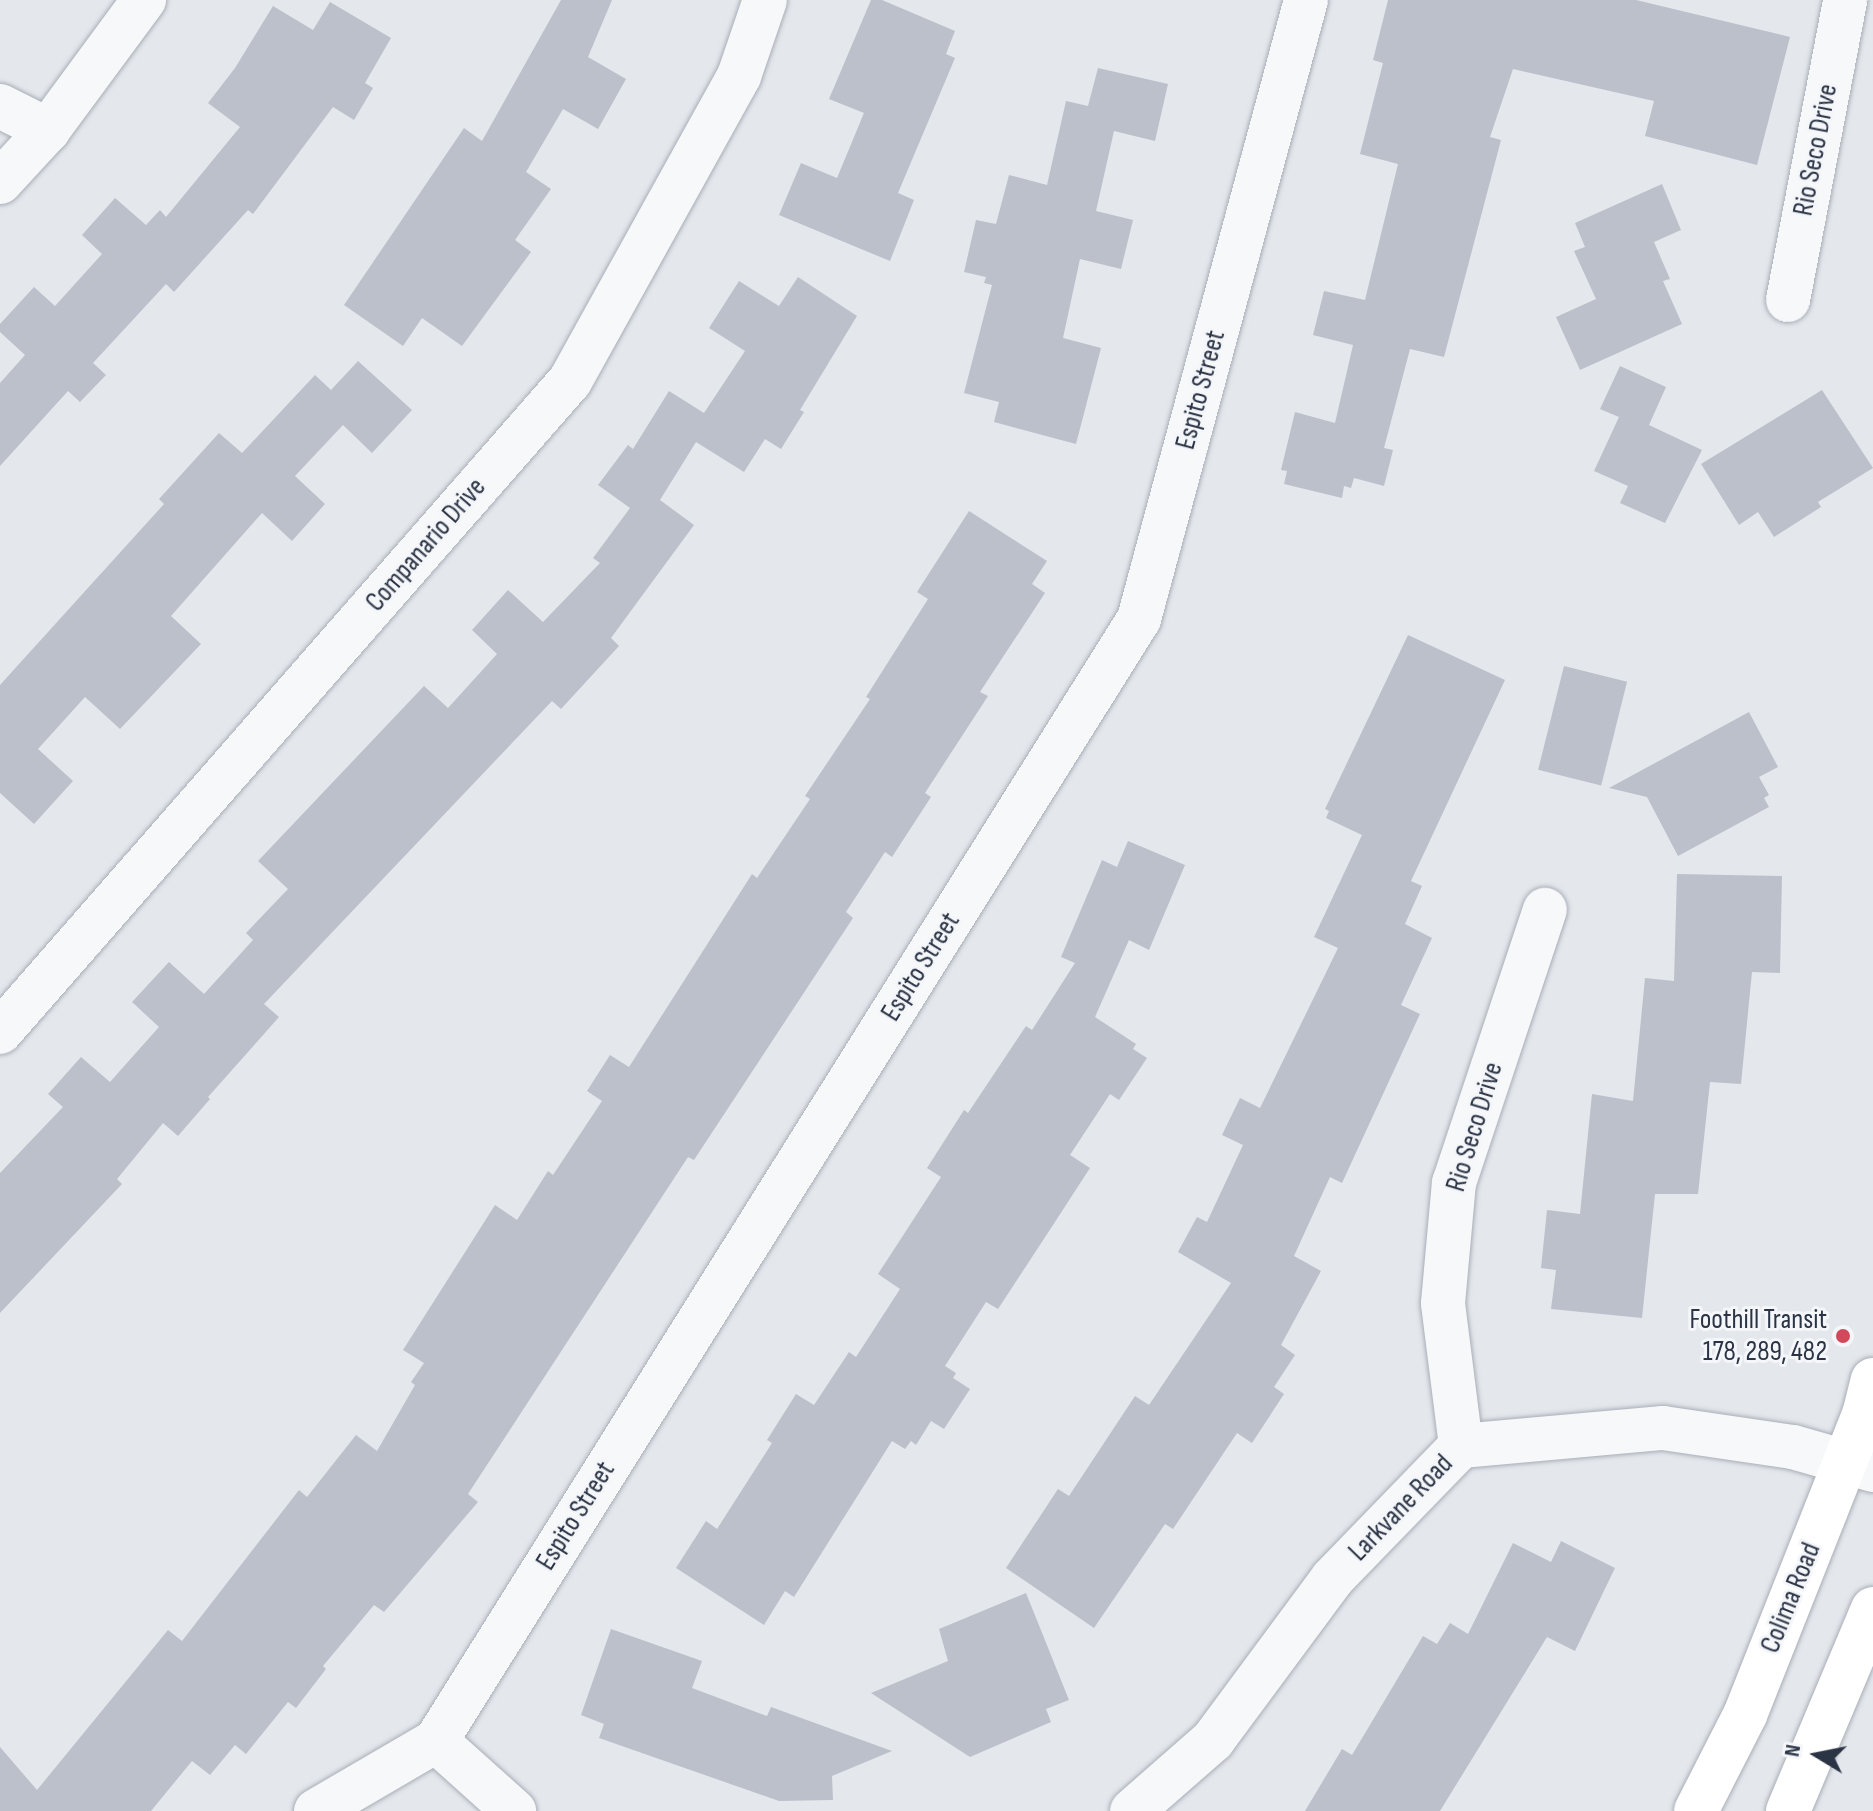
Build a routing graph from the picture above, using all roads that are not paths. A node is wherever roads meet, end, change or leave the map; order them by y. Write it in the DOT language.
graph roads {
  1 [pos="144,0"];
  2 [pos="765,0"];
  3 [pos="1306,0"];
  4 [pos="1845,0"];
  5 [pos="0,106"];
  6 [pos="48,130"];
  7 [pos="0,182"];
  8 [pos="1788,300"];
  9 [pos="1545,910"];
  10 [pos="0,1032"];
  11 [pos="1873,1380"];
  12 [pos="1461,1446"];
  13 [pos="1859,1466"];
  14 [pos="1873,1609"];
  15 [pos="436,1741"];
  16 [pos="316,1811"];
  17 [pos="514,1811"];
  18 [pos="1132,1811"];
  19 [pos="1696,1811"];
  20 [pos="1788,1811"];
  1 -- 6 [label="street"];
  2 -- 10 [label="street, Companario Drive"];
  3 -- 15 [label="street, Espito Street"];
  4 -- 8 [label="street, Rio Seco Drive"];
  5 -- 6 [label="street"];
  6 -- 7 [label="street"];
  9 -- 12 [label="street, Rio Seco Drive"];
  11 -- 13 [label="main road, Colima Road"];
  12 -- 13 [label="street, Larkvane Road"];
  12 -- 18 [label="street, Larkvane Road"];
  13 -- 19 [label="main road, Colima Road"];
  14 -- 20 [label="main road"];
  15 -- 16 [label="street, Espito Street"];
  15 -- 17 [label="street"];
}
